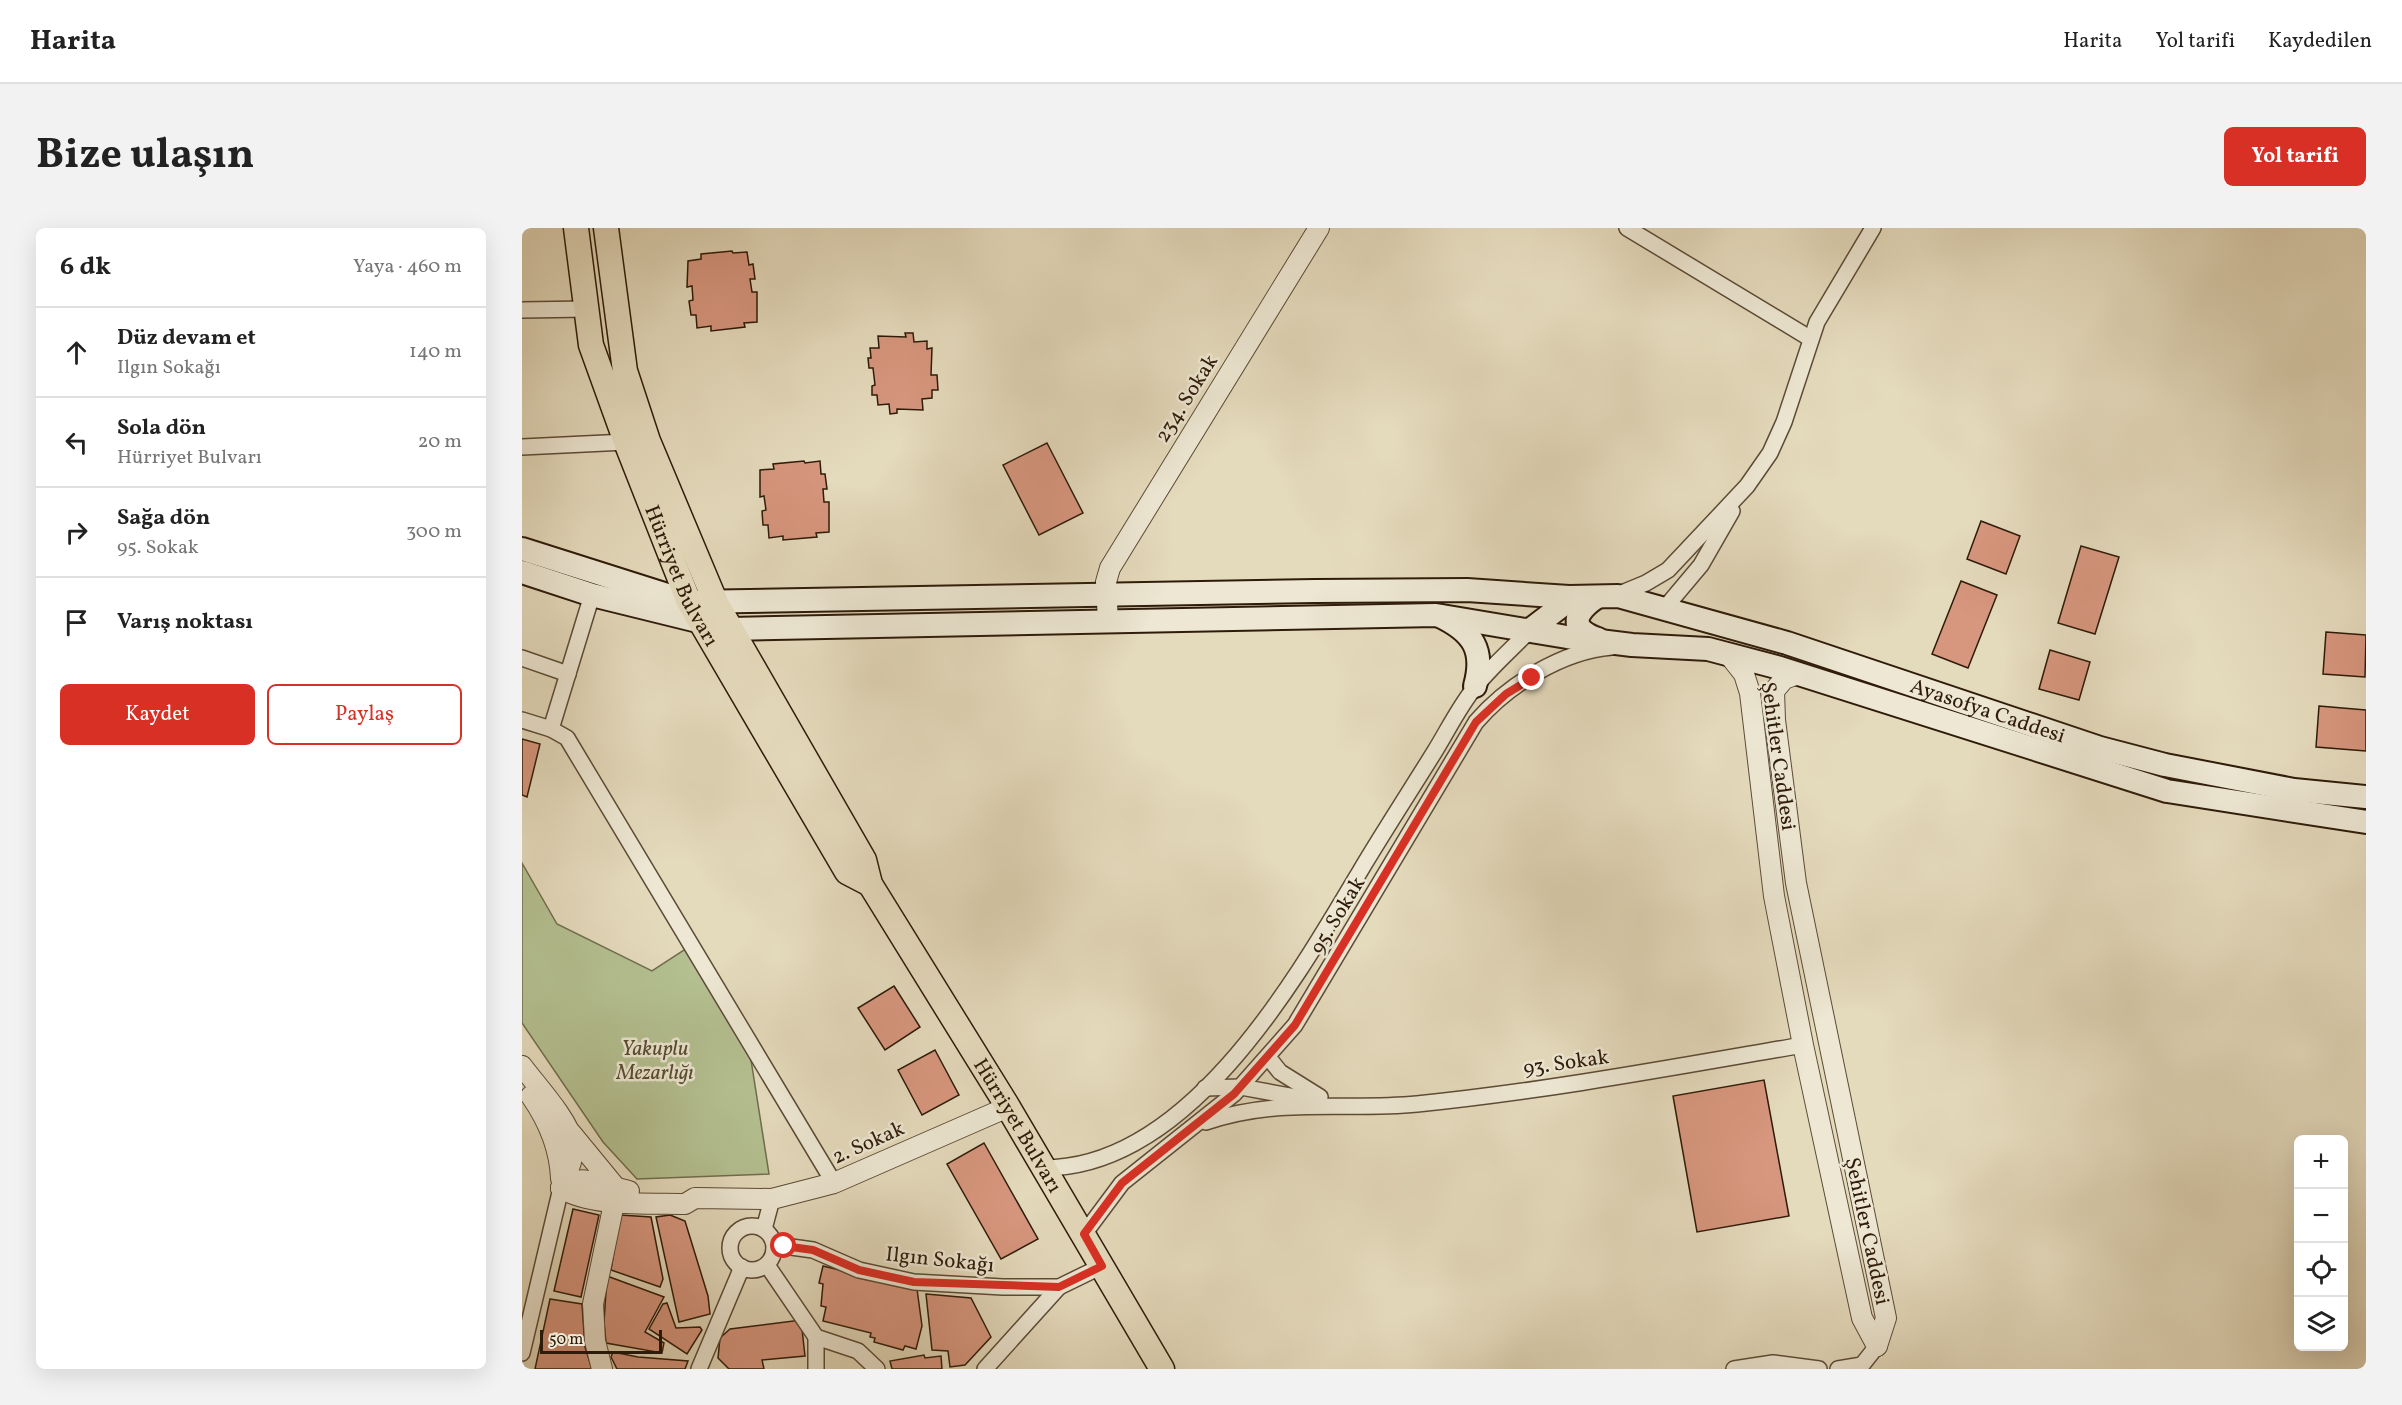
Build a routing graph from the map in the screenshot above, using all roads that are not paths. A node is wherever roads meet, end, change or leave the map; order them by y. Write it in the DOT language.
graph roads {
  1 [pos="576,228"];
  2 [pos="606,228"];
  3 [pos="1319,228"];
  4 [pos="1627,228"];
  5 [pos="1873,228"];
  6 [pos="587,309"];
  7 [pos="522,310"];
  8 [pos="1811,339"];
  9 [pos="626,442"];
  10 [pos="522,447"];
  11 [pos="1740,495"];
  12 [pos="522,549"];
  13 [pos="522,572"];
  14 [pos="592,595"];
  15 [pos="1106,596"];
  16 [pos="1602,597"];
  17 [pos="716,603"];
  18 [pos="1664,609"];
  19 [pos="694,612"];
  20 [pos="1436,615"];
  21 [pos="1107,622"];
  22 [pos="730,629"];
  23 [pos="1530,630"];
  24 [pos="1605,642"];
  25 [pos="1632,645"];
  26 [pos="1730,655"];
  27 [pos="522,658"];
  28 [pos="1798,674"];
  29 [pos="568,675"];
  30 [pos="1475,686"];
  31 [pos="522,720"];
  32 [pos="551,729"];
  33 [pos="1784,795"];
  34 [pos="2366,797"];
  35 [pos="1763,801"];
  36 [pos="2366,822"];
  37 [pos="870,884"];
  38 [pos="1310,956"];
  39 [pos="1329,969"];
  40 [pos="1803,1045"];
  41 [pos="1268,1057"];
  42 [pos="522,1066"];
  43 [pos="522,1084"];
  44 [pos="1241,1087"];
  45 [pos="1204,1088"];
  46 [pos="1842,1103"];
  47 [pos="1333,1105"];
  48 [pos="1008,1107"];
  49 [pos="1818,1109"];
  50 [pos="1195,1126"];
  51 [pos="567,1127"];
  52 [pos="1044,1168"];
  53 [pos="834,1183"];
  54 [pos="561,1188"];
  55 [pos="615,1195"];
  56 [pos="1861,1195"];
  57 [pos="772,1199"];
  58 [pos="1836,1200"];
  59 [pos="764,1229"];
  60 [pos="1084,1234"];
  61 [pos="774,1250"];
  62 [pos="766,1264"];
  63 [pos="1102,1266"];
  64 [pos="742,1267"];
  65 [pos="1059,1287"];
  66 [pos="816,1337"];
  67 [pos="1877,1346"];
  68 [pos="522,1353"];
  69 [pos="602,1369"];
  70 [pos="699,1369"];
  71 [pos="816,1369"];
  72 [pos="877,1369"];
  73 [pos="985,1369"];
  74 [pos="1162,1369"];
  75 [pos="1734,1369"];
  76 [pos="1819,1369"];
  77 [pos="1838,1369"];
  1 -- 6 [label="main road, Hürriyet Bulvarı"];
  2 -- 17 [label="main road, Hürriyet Bulvarı"];
  3 -- 15 [label="street, 234. Sokak"];
  4 -- 8 [label="street"];
  5 -- 8 [label="street"];
  6 -- 7 [label="street"];
  6 -- 9 [label="main road, Hürriyet Bulvarı"];
  8 -- 11 [label="street"];
  9 -- 10 [label="street"];
  9 -- 19 [label="main road, Hürriyet Bulvarı"];
  11 -- 16 [label="street"];
  11 -- 18 [label="street"];
  12 -- 19 [label="main road"];
  13 -- 14 [label="main road"];
  14 -- 19 [label="main road"];
  14 -- 29 [label="street"];
  15 -- 16 [label="main road, Ayasofya Caddesi"];
  15 -- 17 [label="main road, Ayasofya Caddesi"];
  15 -- 21 [label="street, 234. Sokak"];
  16 -- 18 [label="main road, Ayasofya Caddesi"];
  16 -- 23 [label="main road"];
  16 -- 24 [label="main road"];
  17 -- 19 [label="main road, Ayasofya Caddesi"];
  17 -- 22 [label="main road, Hürriyet Bulvarı"];
  18 -- 25 [label="main road"];
  18 -- 34 [label="main road, Ayasofya Caddesi"];
  19 -- 22 [label="main road"];
  19 -- 37 [label="main road, Hürriyet Bulvarı"];
  20 -- 21 [label="main road"];
  20 -- 23 [label="main road"];
  20 -- 30 [label="main road"];
  21 -- 22 [label="main road"];
  22 -- 37 [label="main road, Hürriyet Bulvarı"];
  23 -- 24 [label="main road"];
  23 -- 30 [label="street, 95. Sokak"];
  24 -- 25 [label="main road"];
  25 -- 26 [label="main road"];
  25 -- 39 [label="street, 95. Sokak"];
  26 -- 28 [label="main road"];
  26 -- 35 [label="street, Şehitler Caddesi"];
  27 -- 29 [label="street"];
  28 -- 33 [label="street, Şehitler Caddesi"];
  28 -- 36 [label="main road"];
  29 -- 32 [label="street"];
  30 -- 38 [label="street, 95. Sokak"];
  31 -- 32 [label="street"];
  32 -- 53 [label="street"];
  33 -- 35 [label="street"];
  33 -- 46 [label="street, Şehitler Caddesi"];
  35 -- 40 [label="street, Şehitler Caddesi"];
  37 -- 48 [label="main road, Hürriyet Bulvarı"];
  38 -- 39 [label="street"];
  38 -- 45 [label="street, 95. Sokak"];
  39 -- 41 [label="street, 95. Sokak"];
  40 -- 47 [label="street, 93. Sokak"];
  40 -- 49 [label="street, Şehitler Caddesi"];
  41 -- 44 [label="street, 95. Sokak"];
  41 -- 47 [label="street"];
  42 -- 51 [label="street"];
  43 -- 54 [label="street"];
  44 -- 45 [label="street"];
  44 -- 47 [label="street"];
  44 -- 50 [label="street, 95. Sokak"];
  45 -- 52 [label="street, 95. Sokak"];
  46 -- 49 [label="street"];
  46 -- 56 [label="street, Şehitler Caddesi"];
  47 -- 50 [label="street"];
  48 -- 52 [label="main road, Hürriyet Bulvarı"];
  48 -- 53 [label="street, 2. Sokak"];
  49 -- 58 [label="street, Şehitler Caddesi"];
  50 -- 60 [label="street, 95. Sokak"];
  51 -- 54 [label="street"];
  51 -- 55 [label="street"];
  52 -- 60 [label="main road, Hürriyet Bulvarı"];
  53 -- 57 [label="street, 2. Sokak"];
  54 -- 55 [label="street"];
  54 -- 68 [label="street"];
  55 -- 57 [label="street, 2. Sokak"];
  55 -- 69 [label="street"];
  56 -- 58 [label="street"];
  56 -- 67 [label="street, Şehitler Caddesi"];
  57 -- 59 [label="street"];
  58 -- 67 [label="street, Şehitler Caddesi"];
  59 -- 61 [label="street"];
  59 -- 64 [label="street"];
  60 -- 63 [label="main road, Hürriyet Bulvarı"];
  61 -- 62 [label="street"];
  61 -- 65 [label="street, Ilgın Sokağı"];
  62 -- 64 [label="street"];
  62 -- 66 [label="street"];
  63 -- 65 [label="street, Ilgın Sokağı"];
  63 -- 74 [label="main road, Hürriyet Bulvarı"];
  64 -- 70 [label="street"];
  65 -- 73 [label="street"];
  66 -- 71 [label="street"];
  66 -- 72 [label="street"];
  67 -- 77 [label="street"];
  75 -- 76 [label="street"];
}
